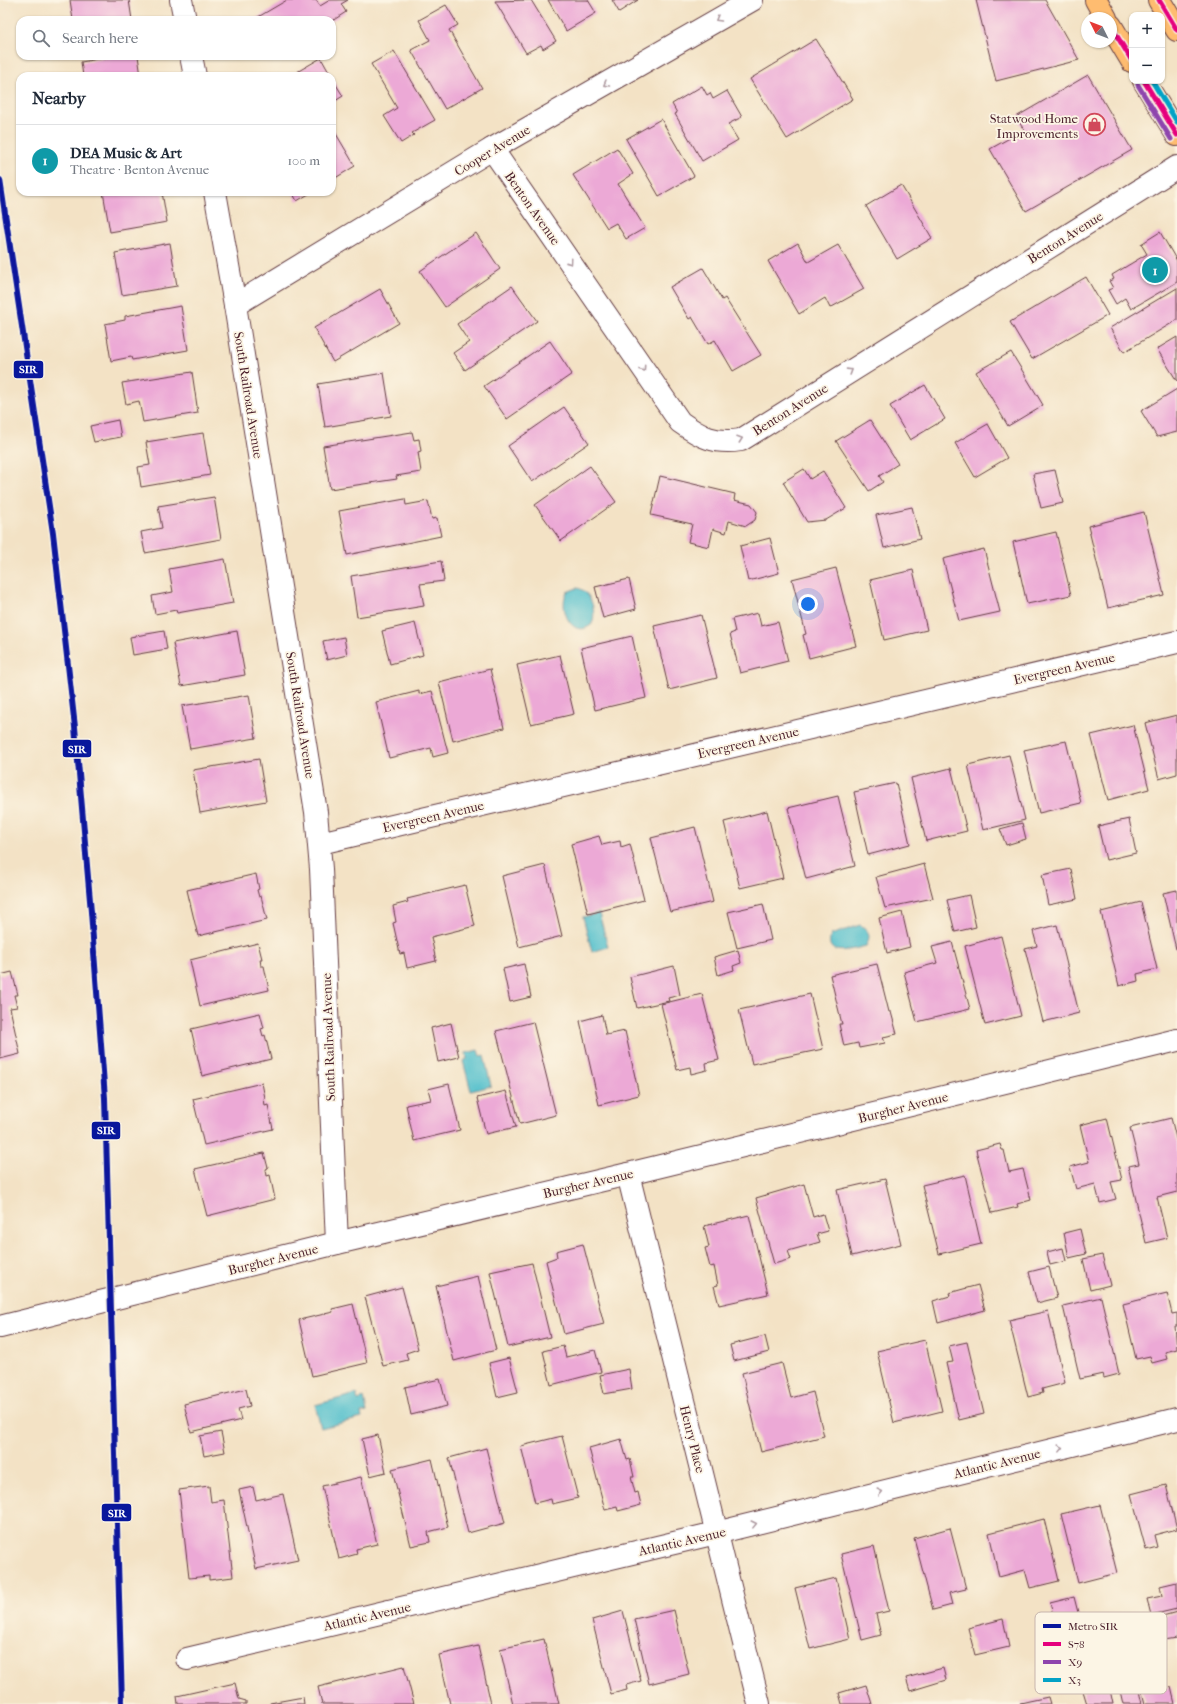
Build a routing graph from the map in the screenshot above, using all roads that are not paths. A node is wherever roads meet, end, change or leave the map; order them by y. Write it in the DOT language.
graph roads {
  1 [pos="181,0"];
  2 [pos="752,0"];
  3 [pos="1096,0"];
  4 [pos="1159,0"];
  5 [pos="1103,12"];
  6 [pos="184,16"];
  7 [pos="1177,30"];
  8 [pos="1117,36"];
  9 [pos="1129,56"];
  10 [pos="192,60"];
  11 [pos="194,72"];
  12 [pos="1146,84"];
  13 [pos="1177,135"];
  14 [pos="492,149"];
  15 [pos="1177,167"];
  16 [pos="216,196"];
  17 [pos="235,305"];
  18 [pos="1177,642"];
  19 [pos="320,843"];
  20 [pos="1177,1040"];
  21 [pos="628,1174"];
  22 [pos="336,1243"];
  23 [pos="0,1328"];
  24 [pos="1177,1419"];
  25 [pos="716,1533"];
  26 [pos="186,1659"];
  27 [pos="759,1704"];
  1 -- 6 [label="street"];
  2 -- 14 [label="street, Cooper Avenue, one-way"];
  3 -- 5 [label="main road"];
  4 -- 7 [label="main road"];
  8 -- 9 [label="main road"];
  10 -- 11 [label="street"];
  12 -- 13 [label="main road"];
  14 -- 15 [label="street, Benton Avenue, one-way"];
  14 -- 17 [label="street, Cooper Avenue"];
  16 -- 17 [label="street, South Railroad Avenue"];
  17 -- 19 [label="street, South Railroad Avenue"];
  18 -- 19 [label="street, Evergreen Avenue"];
  19 -- 22 [label="street, South Railroad Avenue"];
  20 -- 21 [label="street, Burgher Avenue"];
  21 -- 22 [label="street, Burgher Avenue"];
  21 -- 25 [label="street, Henry Place"];
  22 -- 23 [label="street, Burgher Avenue"];
  25 -- 24 [label="street, Atlantic Avenue, one-way"];
  25 -- 26 [label="street, Atlantic Avenue"];
  25 -- 27 [label="street, Henry Place"];
}
